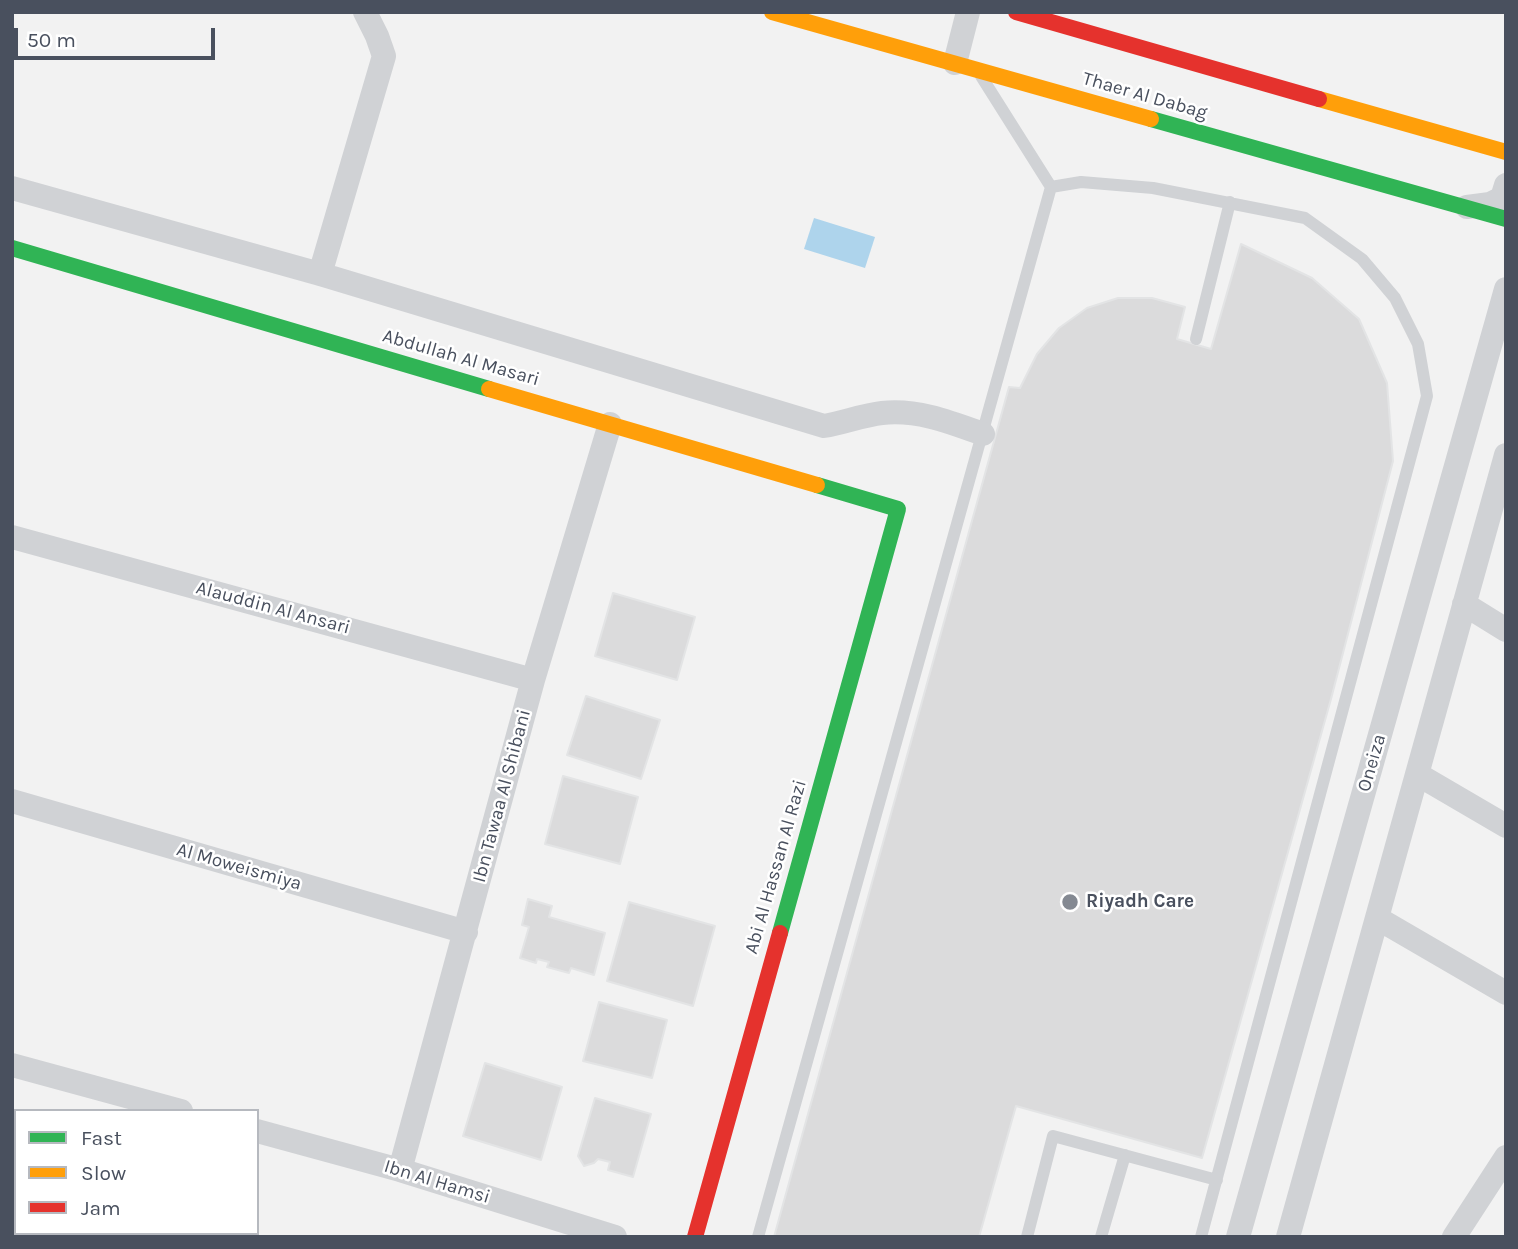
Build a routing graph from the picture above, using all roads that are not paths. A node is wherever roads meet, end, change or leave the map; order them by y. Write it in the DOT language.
graph roads {
  1 [pos="365,12"];
  2 [pos="772,12"];
  3 [pos="968,12"];
  4 [pos="1016,12"];
  5 [pos="966,66"];
  6 [pos="1478,144"];
  7 [pos="1506,152"];
  8 [pos="1506,178"];
  9 [pos="1506,184"];
  10 [pos="1051,187"];
  11 [pos="12,188"];
  12 [pos="1230,202"];
  13 [pos="1463,208"];
  14 [pos="1506,219"];
  15 [pos="12,248"];
  16 [pos="320,274"];
  17 [pos="1506,289"];
  18 [pos="1196,339"];
  19 [pos="610,424"];
  20 [pos="982,433"];
  21 [pos="1506,455"];
  22 [pos="898,509"];
  23 [pos="12,537"];
  24 [pos="1464,604"];
  25 [pos="1506,630"];
  26 [pos="533,680"];
  27 [pos="1417,774"];
  28 [pos="12,801"];
  29 [pos="1506,826"];
  30 [pos="1377,918"];
  31 [pos="466,932"];
  32 [pos="1506,993"];
  33 [pos="12,1065"];
  34 [pos="174,1109"];
  35 [pos="259,1132"];
  36 [pos="1125,1155"];
  37 [pos="1502,1169"];
  38 [pos="400,1170"];
  39 [pos="1217,1180"];
  40 [pos="615,1237"];
  41 [pos="695,1237"];
  42 [pos="758,1237"];
  43 [pos="1027,1237"];
  44 [pos="1101,1237"];
  45 [pos="1201,1237"];
  46 [pos="1238,1237"];
  47 [pos="1288,1237"];
  48 [pos="1454,1237"];
  1 -- 16 [label="street"];
  2 -- 5 [label="street, Thaer Al Dabag"];
  3 -- 5 [label="street"];
  4 -- 6 [label="street"];
  5 -- 10 [label="lane"];
  5 -- 13 [label="street, Thaer Al Dabag"];
  6 -- 7 [label="street"];
  6 -- 8 [label="street"];
  9 -- 13 [label="street"];
  10 -- 12 [label="lane"];
  10 -- 20 [label="lane"];
  11 -- 16 [label="street"];
  12 -- 18 [label="lane"];
  12 -- 39 [label="lane"];
  13 -- 14 [label="street, Thaer Al Dabag"];
  15 -- 19 [label="street, Abdullah Al Masari"];
  16 -- 20 [label="street"];
  17 -- 46 [label="street, Oneiza"];
  19 -- 22 [label="street, Abdullah Al Masari"];
  19 -- 26 [label="street, Ibn Tawaa Al Shibani"];
  20 -- 42 [label="lane"];
  21 -- 24 [label="street"];
  22 -- 41 [label="street, Abi Al Hassan Al Razi"];
  23 -- 26 [label="street, Alauddin Al Ansari"];
  24 -- 25 [label="street"];
  24 -- 27 [label="street"];
  26 -- 31 [label="street, Ibn Tawaa Al Shibani"];
  27 -- 29 [label="street"];
  27 -- 30 [label="street"];
  28 -- 31 [label="street, Al Moweismiya"];
  30 -- 32 [label="street"];
  30 -- 47 [label="street"];
  31 -- 38 [label="street, Ibn Tawaa Al Shibani"];
  33 -- 34 [label="street"];
  35 -- 38 [label="street, Ibn Al Hamsi"];
  36 -- 39 [label="lane"];
  36 -- 43 [label="lane"];
  36 -- 44 [label="lane"];
  37 -- 48 [label="street"];
  38 -- 40 [label="street, Ibn Al Hamsi"];
  39 -- 45 [label="lane"];
}
